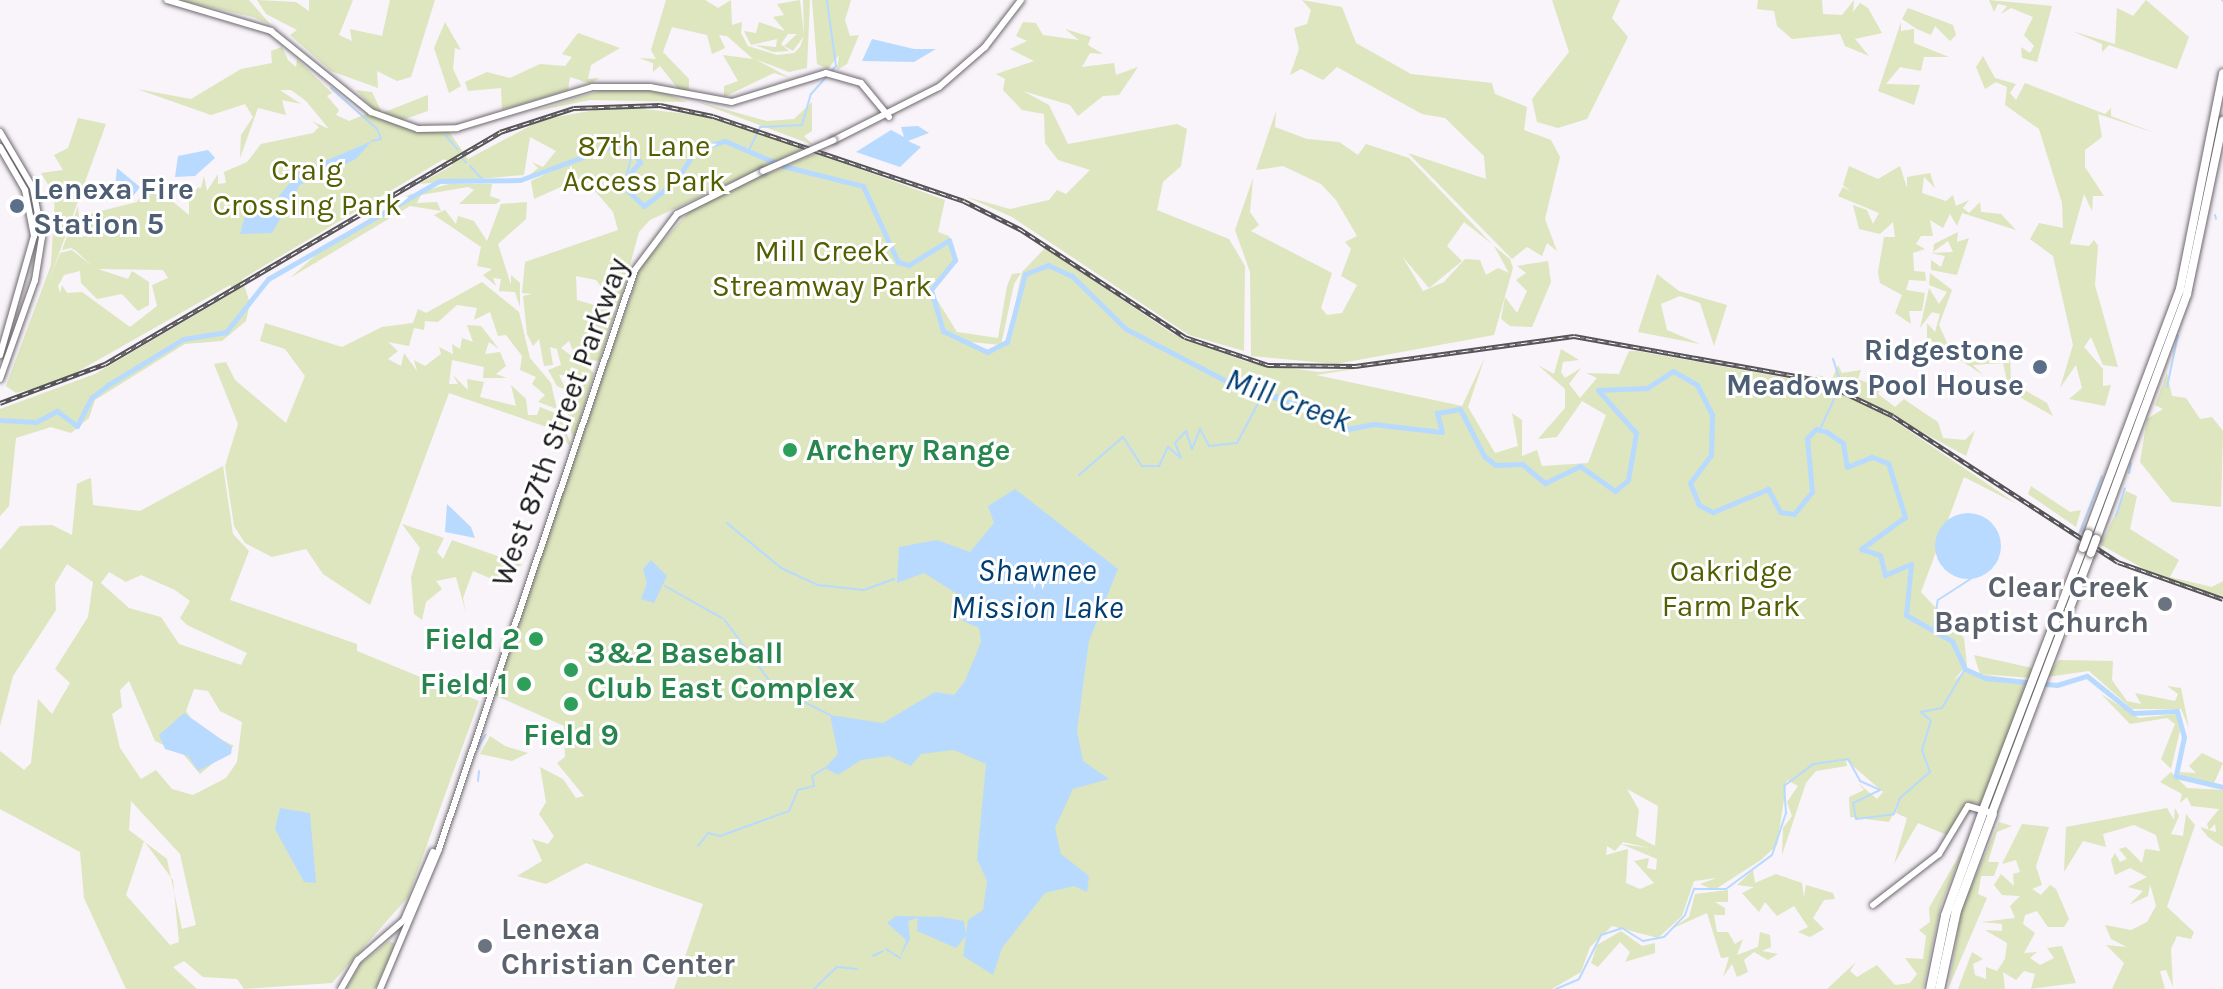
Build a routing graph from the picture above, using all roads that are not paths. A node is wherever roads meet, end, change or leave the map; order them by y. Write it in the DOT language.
graph roads {
  1 [pos="167,0"];
  2 [pos="1021,0"];
  3 [pos="2223,73"];
  4 [pos="889,117"];
  5 [pos="2223,121"];
  6 [pos="0,132"];
  7 [pos="0,147"];
  8 [pos="33,188"];
  9 [pos="27,194"];
  10 [pos="2202,210"];
  11 [pos="0,355"];
  12 [pos="0,379"];
  13 [pos="1988,811"];
  14 [pos="450,812"];
  15 [pos="1873,905"];
  16 [pos="341,989"];
  17 [pos="380,989"];
  18 [pos="1930,989"];
  19 [pos="1939,989"];
  1 -- 4 [label="main road"];
  2 -- 4 [label="main road, West 87th Street Parkway"];
  3 -- 10 [label="highway"];
  4 -- 14 [label="main road, West 87th Street Parkway, bridge"];
  5 -- 10 [label="highway"];
  6 -- 8 [label="main road"];
  7 -- 9 [label="main road"];
  8 -- 9 [label="main road"];
  8 -- 12 [label="main road"];
  9 -- 11 [label="main road"];
  10 -- 13 [label="highway, bridge"];
  13 -- 15 [label="main road"];
  13 -- 18 [label="highway"];
  13 -- 19 [label="highway"];
  14 -- 16 [label="main road, West 87th Street Parkway"];
  14 -- 17 [label="main road, West 87th Street Parkway"];
}
